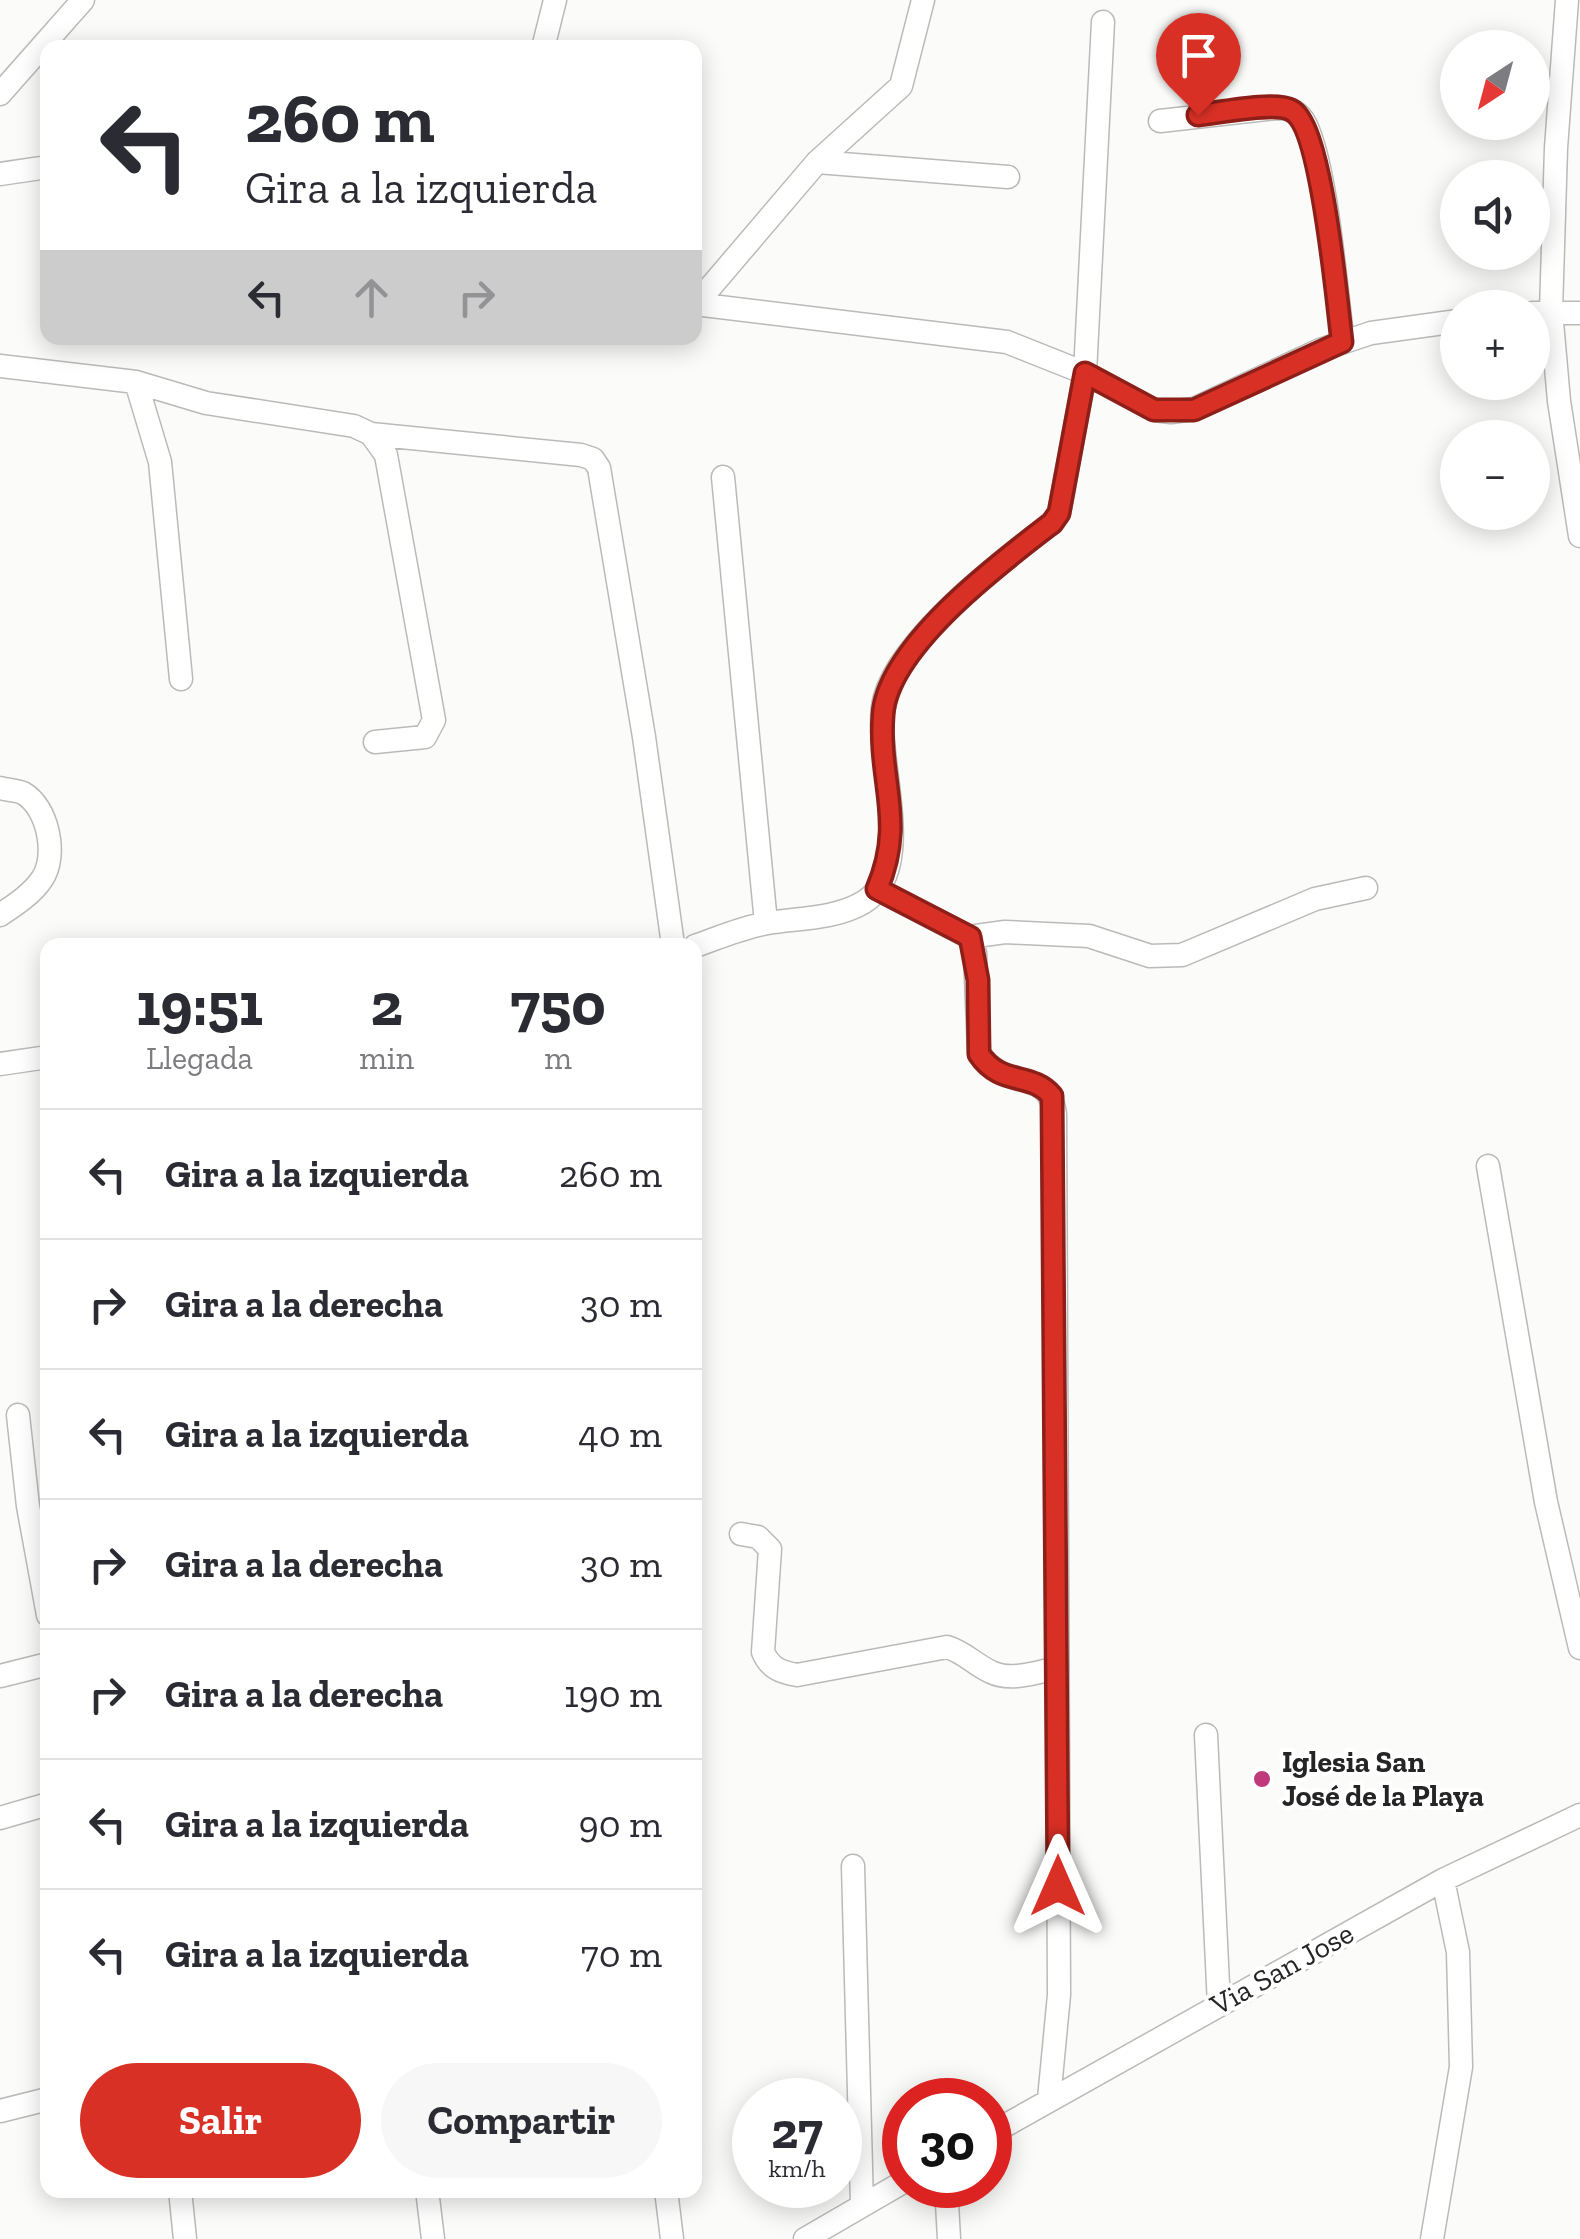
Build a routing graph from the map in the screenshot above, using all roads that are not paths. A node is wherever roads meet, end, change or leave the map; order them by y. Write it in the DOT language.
graph roads {
  1 [pos="82,0"];
  2 [pos="555,0"];
  3 [pos="924,0"];
  4 [pos="1567,0"];
  5 [pos="1103,22"];
  6 [pos="47,40"];
  7 [pos="546,40"];
  8 [pos="40,48"];
  9 [pos="0,94"];
  10 [pos="1160,121"];
  11 [pos="818,162"];
  12 [pos="40,168"];
  13 [pos="0,174"];
  14 [pos="1008,177"];
  15 [pos="1544,290"];
  16 [pos="702,297"];
  17 [pos="702,305"];
  18 [pos="1550,312"];
  19 [pos="1580,313"];
  20 [pos="1440,324"];
  21 [pos="1342,342"];
  22 [pos="1550,342"];
  23 [pos="0,366"];
  24 [pos="1085,373"];
  25 [pos="136,382"];
  26 [pos="1570,416"];
  27 [pos="371,434"];
  28 [pos="723,477"];
  29 [pos="1580,536"];
  30 [pos="181,679"];
  31 [pos="375,742"];
  32 [pos="0,788"];
  33 [pos="1366,888"];
  34 [pos="877,889"];
  35 [pos="0,915"];
  36 [pos="766,923"];
  37 [pos="970,937"];
  38 [pos="673,938"];
  39 [pos="702,944"];
  40 [pos="40,1058"];
  41 [pos="0,1064"];
  42 [pos="1488,1166"];
  43 [pos="18,1415"];
  44 [pos="38,1505"];
  45 [pos="741,1534"];
  46 [pos="1580,1648"];
  47 [pos="40,1666"];
  48 [pos="1058,1668"];
  49 [pos="0,1676"];
  50 [pos="1206,1735"];
  51 [pos="40,1806"];
  52 [pos="1580,1815"];
  53 [pos="0,1818"];
  54 [pos="853,1866"];
  55 [pos="1442,1880"];
  56 [pos="1219,2004"];
  57 [pos="859,2078"];
  58 [pos="1049,2099"];
  59 [pos="40,2101"];
  60 [pos="0,2111"];
  61 [pos="1012,2121"];
  62 [pos="882,2194"];
  63 [pos="181,2198"];
  64 [pos="428,2198"];
  65 [pos="667,2198"];
  66 [pos="862,2205"];
  67 [pos="857,2208"];
  68 [pos="947,2208"];
  69 [pos="185,2239"];
  70 [pos="433,2239"];
  71 [pos="672,2239"];
  72 [pos="806,2239"];
  73 [pos="949,2239"];
  74 [pos="1432,2239"];
  1 -- 6 [label="street"];
  2 -- 7 [label="street"];
  3 -- 11 [label="street"];
  4 -- 15 [label="street"];
  5 -- 24 [label="street"];
  8 -- 9 [label="street"];
  10 -- 21 [label="street"];
  11 -- 14 [label="street"];
  11 -- 16 [label="street"];
  12 -- 13 [label="street"];
  17 -- 24 [label="street"];
  18 -- 19 [label="street"];
  20 -- 21 [label="street"];
  21 -- 24 [label="street"];
  22 -- 26 [label="street"];
  23 -- 25 [label="street"];
  24 -- 34 [label="street"];
  25 -- 27 [label="street"];
  25 -- 30 [label="street"];
  26 -- 29 [label="street"];
  27 -- 31 [label="street"];
  27 -- 38 [label="street"];
  28 -- 36 [label="street"];
  32 -- 35 [label="street"];
  33 -- 37 [label="street"];
  34 -- 36 [label="street"];
  34 -- 37 [label="street"];
  36 -- 39 [label="street"];
  37 -- 48 [label="street"];
  40 -- 41 [label="street"];
  42 -- 46 [label="street"];
  43 -- 44 [label="street"];
  45 -- 48 [label="street"];
  47 -- 49 [label="street"];
  48 -- 58 [label="street"];
  50 -- 56 [label="street"];
  51 -- 53 [label="street"];
  52 -- 55 [label="street, Via San Jose"];
  54 -- 57 [label="street"];
  55 -- 56 [label="street, Via San Jose"];
  55 -- 74 [label="street"];
  56 -- 58 [label="street, Via San Jose"];
  58 -- 61 [label="street, Via San Jose"];
  59 -- 60 [label="street"];
  62 -- 66 [label="street"];
  63 -- 69 [label="street"];
  64 -- 70 [label="street"];
  65 -- 71 [label="street"];
  67 -- 72 [label="street"];
  68 -- 73 [label="street"];
}
